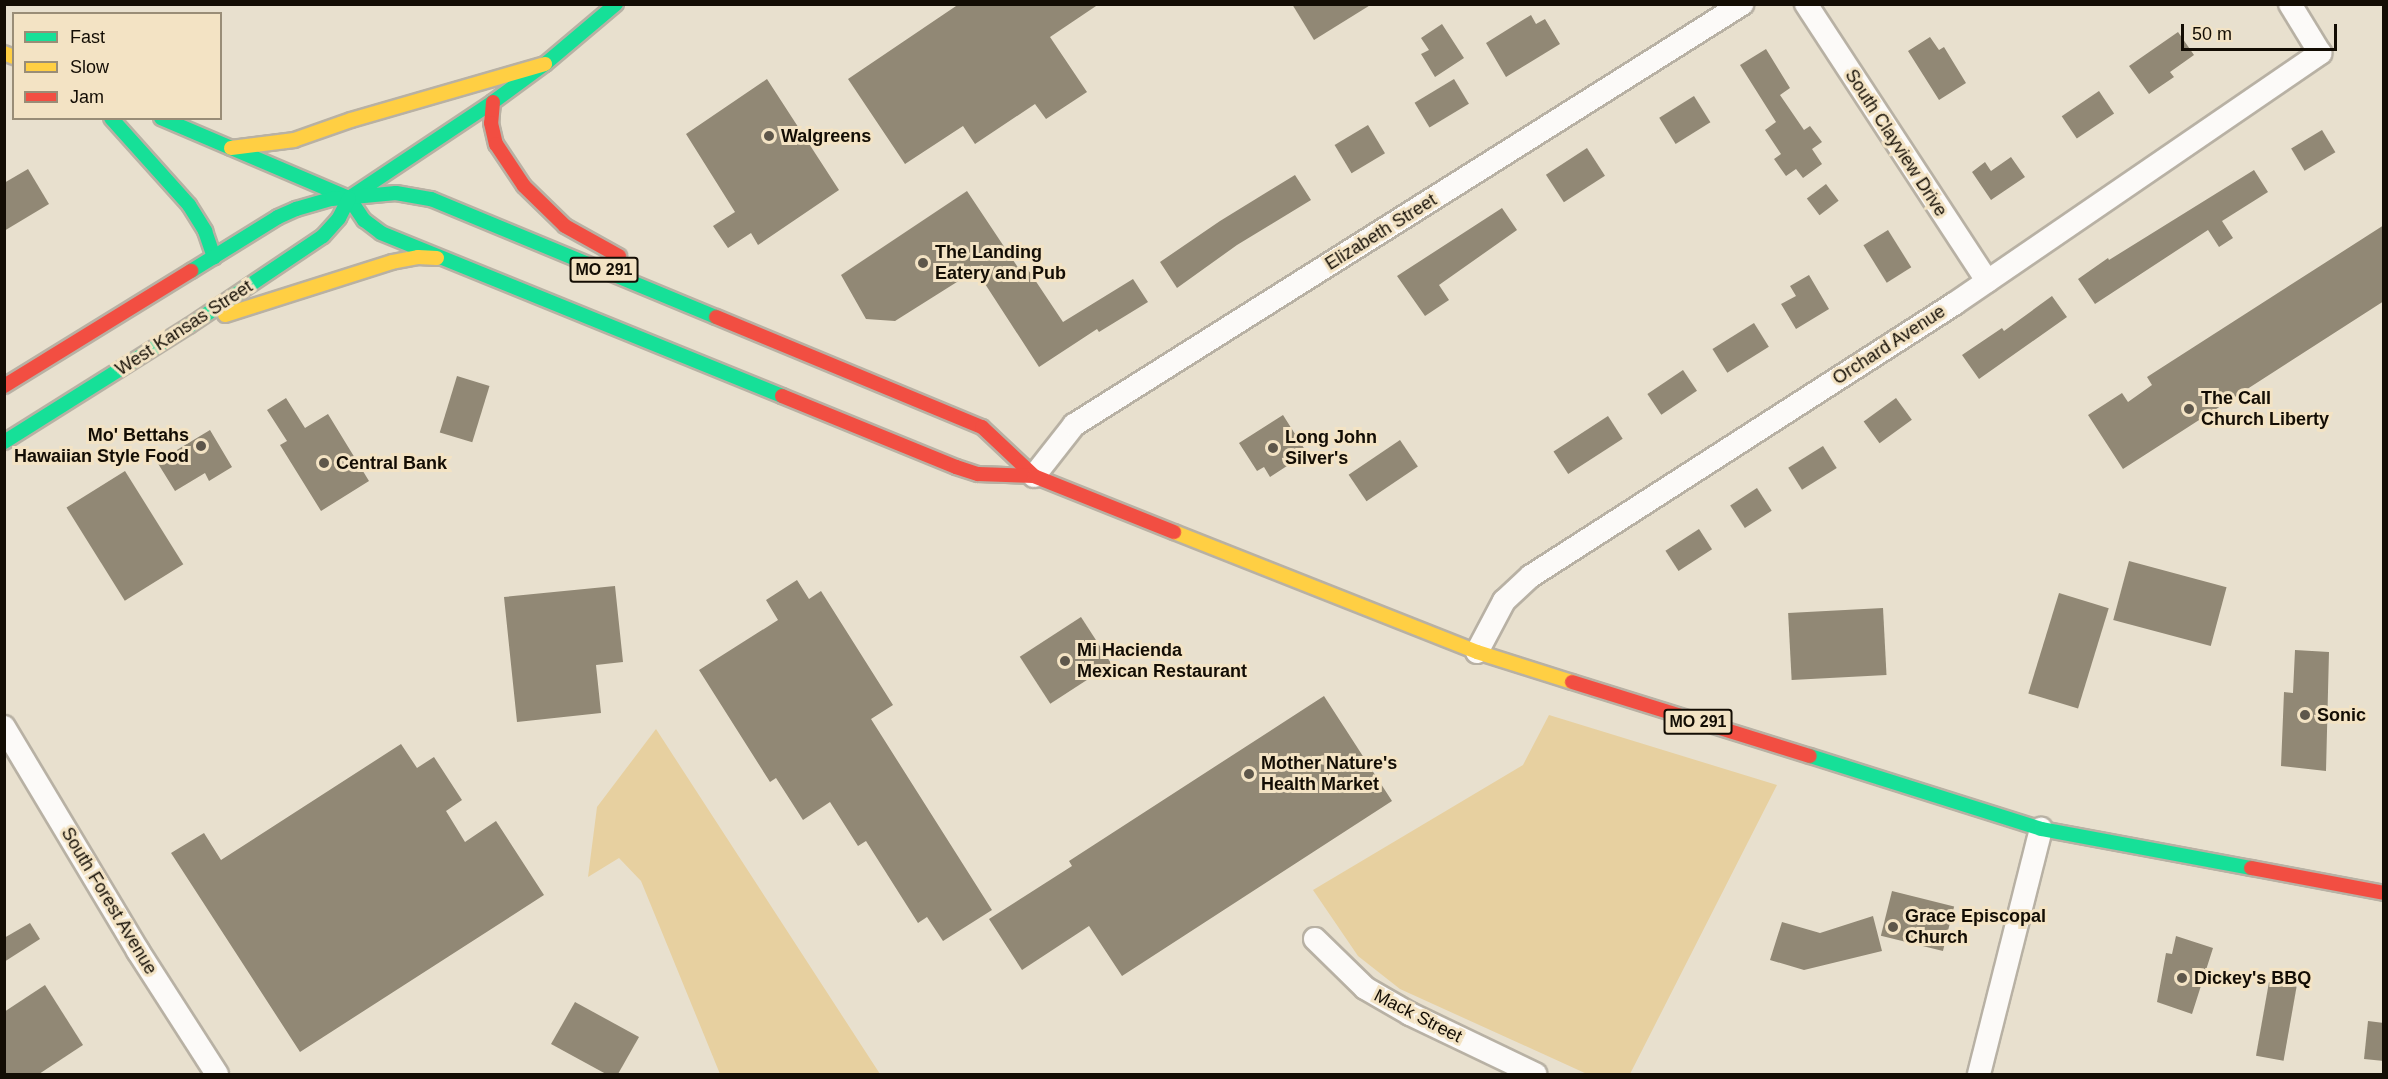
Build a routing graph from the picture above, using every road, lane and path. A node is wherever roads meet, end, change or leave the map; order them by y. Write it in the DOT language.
graph roads {
  1 [pos="616,4"];
  2 [pos="1742,4"];
  3 [pos="1806,4"];
  4 [pos="2290,4"];
  5 [pos="545,64"];
  6 [pos="493,102"];
  7 [pos="113,120"];
  8 [pos="166,120"];
  9 [pos="231,148"];
  10 [pos="349,198"];
  11 [pos="214,256"];
  12 [pos="450,260"];
  13 [pos="628,262"];
  14 [pos="644,272"];
  15 [pos="1987,281"];
  16 [pos="683,303"];
  17 [pos="189,326"];
  18 [pos="4,386"];
  19 [pos="4,442"];
  20 [pos="1034,476"];
  21 [pos="1477,652"];
  22 [pos="4,727"];
  23 [pos="2041,829"];
  24 [pos="2384,893"];
  25 [pos="1315,939"];
  26 [pos="217,1074"];
  27 [pos="1535,1074"];
  28 [pos="1979,1074"];
  1 -- 5 [label="main road, West Kansas Street"];
  2 -- 20 [label="street, Elizabeth Street"];
  3 -- 15 [label="street, South Clayview Drive"];
  4 -- 15 [label="street, Orchard Avenue"];
  5 -- 6 [label="main road, West Kansas Street"];
  5 -- 9 [label="main road"];
  6 -- 10 [label="main road, West Kansas Street"];
  6 -- 13 [label="main road"];
  7 -- 11 [label="main road"];
  8 -- 9 [label="main road, MO 291"];
  9 -- 10 [label="main road, MO 291"];
  10 -- 11 [label="main road, West Kansas Street"];
  10 -- 12 [label="main road, MO 291"];
  10 -- 16 [label="main road, MO 291"];
  10 -- 17 [label="main road, West Kansas Street"];
  11 -- 18 [label="main road, West Kansas Street"];
  12 -- 17 [label="main road"];
  12 -- 20 [label="main road, MO 291"];
  14 -- 16 [label="main road"];
  15 -- 21 [label="street, Orchard Avenue"];
  16 -- 20 [label="main road, MO 291"];
  17 -- 19 [label="main road, West Kansas Street"];
  20 -- 21 [label="main road, MO 291"];
  21 -- 23 [label="main road, MO 291"];
  22 -- 26 [label="street, South Forest Avenue"];
  23 -- 24 [label="main road, MO 291"];
  23 -- 28 [label="street"];
  25 -- 27 [label="street, Mack Street"];
}
